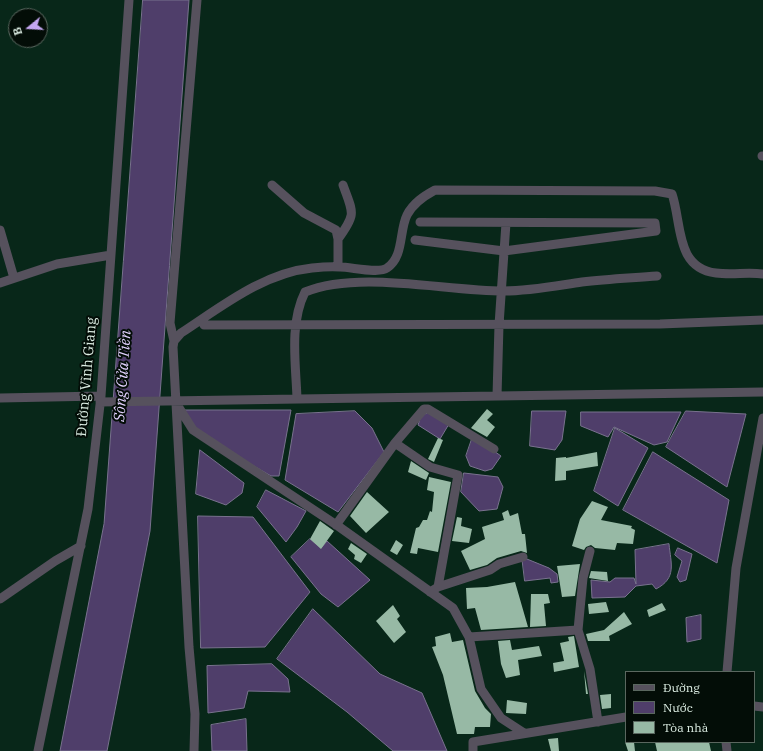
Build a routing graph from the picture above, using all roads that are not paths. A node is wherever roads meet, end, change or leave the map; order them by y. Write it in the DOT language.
graph roads {
  1 [pos="129,0"];
  2 [pos="197,0"];
  3 [pos="272,185"];
  4 [pos="343,185"];
  5 [pos="420,222"];
  6 [pos="506,223"];
  7 [pos="0,230"];
  8 [pos="338,238"];
  9 [pos="415,240"];
  10 [pos="504,250"];
  11 [pos="111,255"];
  12 [pos="338,266"];
  13 [pos="763,274"];
  14 [pos="657,276"];
  15 [pos="14,278"];
  16 [pos="0,283"];
  17 [pos="501,291"];
  18 [pos="763,320"];
  19 [pos="204,324"];
  20 [pos="296,324"];
  21 [pos="499,325"];
  22 [pos="174,341"];
  23 [pos="763,392"];
  24 [pos="497,396"];
  25 [pos="0,398"];
  26 [pos="100,399"];
  27 [pos="297,399"];
  28 [pos="171,401"];
  29 [pos="763,418"];
  30 [pos="395,443"];
  31 [pos="494,449"];
  32 [pos="336,525"];
  33 [pos="81,546"];
  34 [pos="590,551"];
  35 [pos="523,557"];
  36 [pos="434,590"];
  37 [pos="0,599"];
  38 [pos="578,630"];
  39 [pos="469,637"];
  40 [pos="727,671"];
  41 [pos="625,717"];
  42 [pos="598,722"];
  43 [pos="524,733"];
  44 [pos="38,751"];
  45 [pos="194,751"];
  46 [pos="473,751"];
  1 -- 11 [label="street, Đường Vĩnh Giang"];
  2 -- 22 [label="street"];
  3 -- 8 [label="street"];
  4 -- 8 [label="street"];
  5 -- 6 [label="street"];
  6 -- 10 [label="street"];
  6 -- 10 [label="street"];
  7 -- 15 [label="street"];
  8 -- 12 [label="street"];
  9 -- 10 [label="street"];
  10 -- 17 [label="street"];
  11 -- 15 [label="street"];
  11 -- 26 [label="street, Đường Vĩnh Giang"];
  12 -- 13 [label="street"];
  12 -- 22 [label="street"];
  14 -- 17 [label="street"];
  15 -- 16 [label="street"];
  17 -- 20 [label="street"];
  17 -- 21 [label="street"];
  18 -- 21 [label="street"];
  19 -- 20 [label="street"];
  20 -- 21 [label="street"];
  20 -- 27 [label="street"];
  21 -- 24 [label="street"];
  22 -- 28 [label="street"];
  23 -- 24 [label="street"];
  24 -- 27 [label="street"];
  25 -- 26 [label="street"];
  26 -- 28 [label="street"];
  26 -- 33 [label="street, Đường Vĩnh Giang"];
  27 -- 28 [label="street"];
  28 -- 32 [label="street"];
  28 -- 45 [label="street"];
  29 -- 40 [label="street"];
  30 -- 31 [label="street"];
  30 -- 32 [label="street"];
  30 -- 36 [label="street"];
  32 -- 36 [label="street"];
  33 -- 37 [label="street"];
  33 -- 44 [label="street, Đường Vĩnh Giang"];
  34 -- 38 [label="street"];
  35 -- 36 [label="street"];
  36 -- 39 [label="street"];
  38 -- 39 [label="street"];
  38 -- 42 [label="street"];
  39 -- 43 [label="street"];
  41 -- 42 [label="street"];
  42 -- 43 [label="street"];
  43 -- 46 [label="street"];
}
